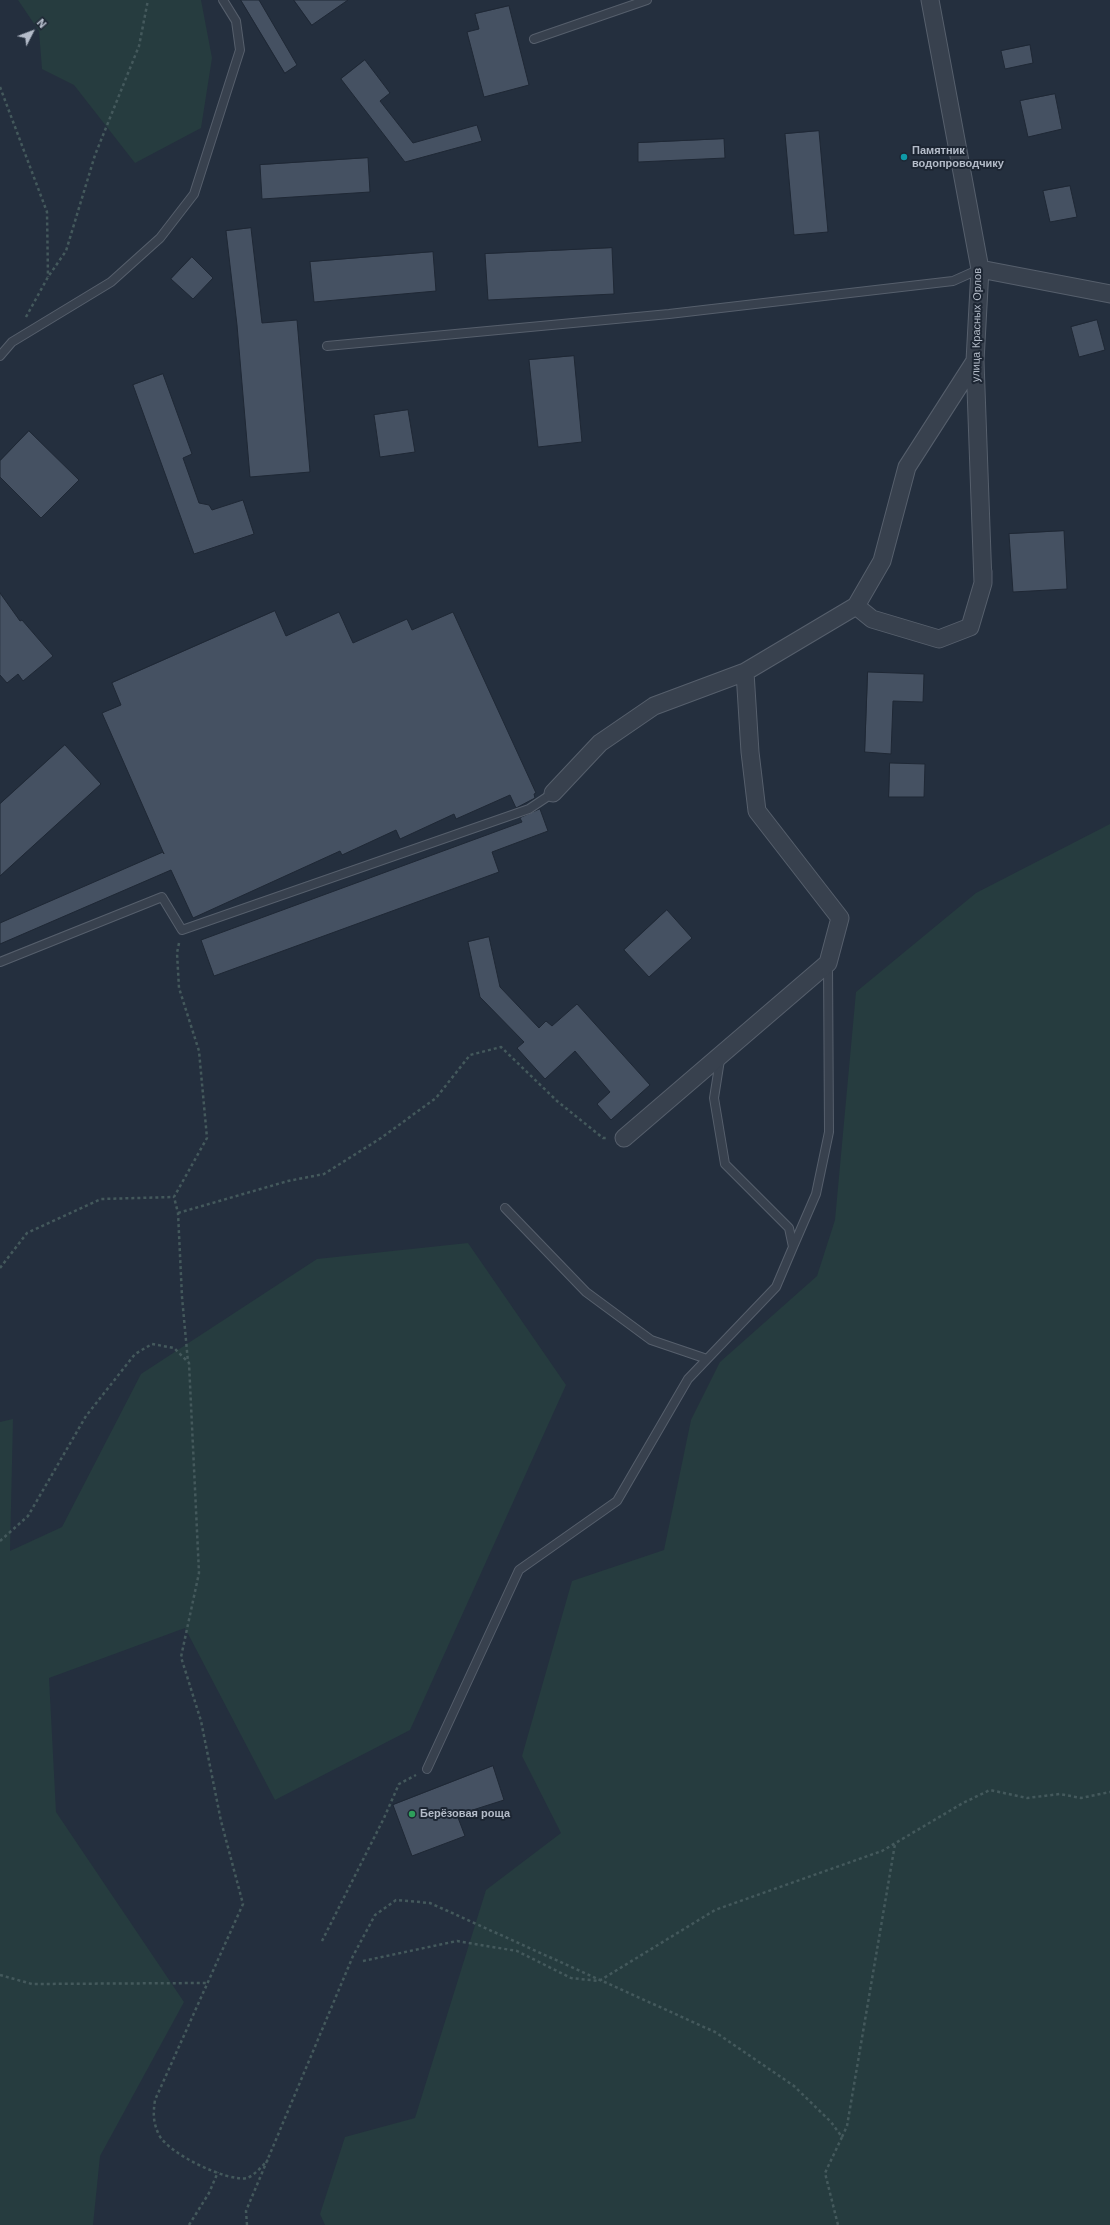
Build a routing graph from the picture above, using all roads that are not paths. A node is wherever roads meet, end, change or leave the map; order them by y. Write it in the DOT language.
graph roads {
  1 [pos="223,0"];
  2 [pos="647,0"];
  3 [pos="930,0"];
  4 [pos="534,39"];
  5 [pos="980,269"];
  6 [pos="1110,294"];
  7 [pos="327,346"];
  8 [pos="0,356"];
  9 [pos="975,361"];
  10 [pos="983,583"];
  11 [pos="856,606"];
  12 [pos="745,672"];
  13 [pos="553,793"];
  14 [pos="0,962"];
  15 [pos="828,963"];
  16 [pos="723,1054"];
  17 [pos="624,1138"];
  18 [pos="505,1208"];
  19 [pos="793,1247"];
  20 [pos="707,1359"];
  21 [pos="427,1769"];
  1 -- 8 [label="lane"];
  2 -- 4 [label="lane"];
  3 -- 5 [label="street, улица Красных Орлов"];
  5 -- 6 [label="street"];
  5 -- 7 [label="lane"];
  5 -- 9 [label="street, улица Красных Орлов"];
  9 -- 10 [label="street, улица Красных Орлов"];
  9 -- 11 [label="street"];
  10 -- 11 [label="lane"];
  11 -- 12 [label="street"];
  12 -- 13 [label="street"];
  12 -- 15 [label="street"];
  13 -- 14 [label="lane"];
  15 -- 16 [label="street"];
  15 -- 19 [label="lane"];
  16 -- 17 [label="street"];
  16 -- 19 [label="lane"];
  18 -- 20 [label="lane"];
  19 -- 20 [label="lane"];
  20 -- 21 [label="lane"];
}
